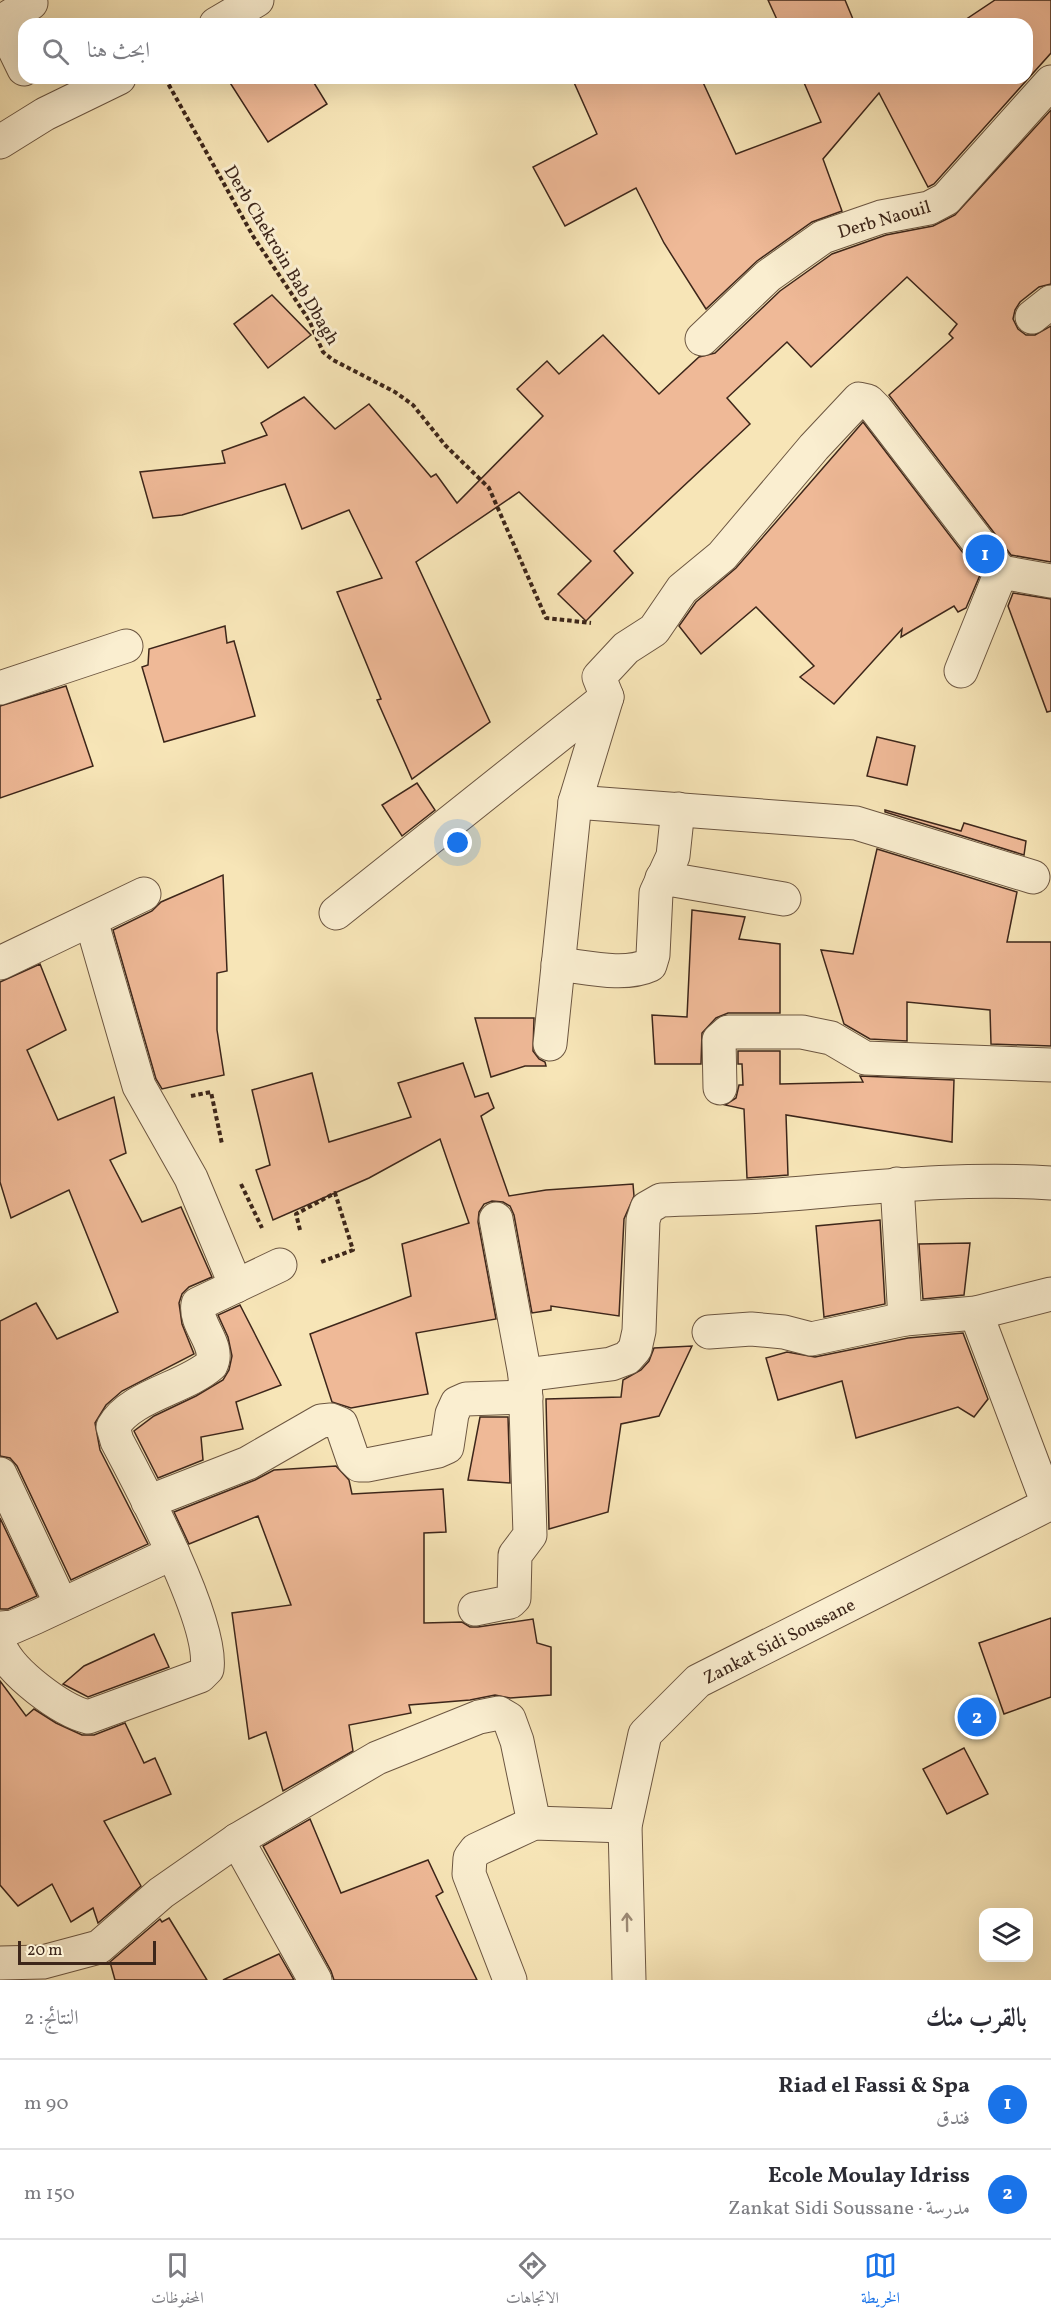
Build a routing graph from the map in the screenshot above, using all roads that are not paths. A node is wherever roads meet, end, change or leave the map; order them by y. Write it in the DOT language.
graph roads {
  1 [pos="30,0"];
  2 [pos="256,0"];
  3 [pos="226,18"];
  4 [pos="18,57"];
  5 [pos="1051,82"];
  6 [pos="31,84"];
  7 [pos="107,84"];
  8 [pos="45,114"];
  9 [pos="0,142"];
  10 [pos="702,339"];
  11 [pos="1001,572"];
  12 [pos="1051,581"];
  13 [pos="126,646"];
  14 [pos="961,670"];
  15 [pos="0,688"];
  16 [pos="607,697"];
  17 [pos="575,802"];
  18 [pos="678,809"];
  19 [pos="1033,877"];
  20 [pos="662,878"];
  21 [pos="144,894"];
  22 [pos="784,899"];
  23 [pos="336,913"];
  24 [pos="91,920"];
  25 [pos="0,963"];
  26 [pos="558,964"];
  27 [pos="550,1044"];
  28 [pos="1051,1065"];
  29 [pos="720,1088"];
  30 [pos="1051,1183"];
  31 [pos="897,1184"];
  32 [pos="496,1219"];
  33 [pos="295,1266"];
  34 [pos="236,1286"];
  35 [pos="1051,1294"];
  36 [pos="976,1312"];
  37 [pos="905,1319"];
  38 [pos="709,1332"];
  39 [pos="525,1386"];
  40 [pos="0,1474"];
  41 [pos="148,1503"];
  42 [pos="1049,1504"];
  43 [pos="173,1553"];
  44 [pos="60,1604"];
  45 [pos="475,1609"];
  46 [pos="0,1628"];
  47 [pos="0,1646"];
  48 [pos="534,1823"];
  49 [pos="625,1826"];
  50 [pos="237,1840"];
  51 [pos="0,1963"];
  52 [pos="44,1971"];
  53 [pos="315,1980"];
  54 [pos="510,1980"];
  55 [pos="629,1980"];
  1 -- 4 [label="street"];
  2 -- 3 [label="street"];
  5 -- 10 [label="street, Derb Naouil"];
  6 -- 8 [label="street"];
  7 -- 8 [label="street"];
  8 -- 9 [label="street"];
  11 -- 12 [label="street"];
  11 -- 14 [label="street"];
  11 -- 16 [label="street"];
  13 -- 15 [label="street"];
  16 -- 17 [label="street"];
  16 -- 23 [label="street"];
  17 -- 18 [label="street"];
  17 -- 26 [label="street"];
  18 -- 19 [label="street"];
  18 -- 20 [label="street"];
  20 -- 22 [label="street"];
  20 -- 26 [label="street"];
  21 -- 24 [label="street"];
  24 -- 25 [label="street"];
  24 -- 34 [label="street"];
  26 -- 27 [label="street"];
  28 -- 29 [label="street"];
  30 -- 31 [label="street"];
  31 -- 37 [label="street"];
  31 -- 39 [label="street"];
  32 -- 39 [label="street"];
  33 -- 34 [label="street"];
  34 -- 41 [label="street"];
  35 -- 36 [label="street"];
  36 -- 37 [label="street"];
  36 -- 42 [label="street"];
  37 -- 38 [label="street"];
  39 -- 41 [label="street"];
  39 -- 45 [label="street"];
  40 -- 44 [label="street"];
  41 -- 43 [label="street"];
  42 -- 49 [label="street, Zankat Sidi Soussane"];
  43 -- 44 [label="street"];
  43 -- 47 [label="street"];
  44 -- 46 [label="street"];
  48 -- 49 [label="street"];
  48 -- 50 [label="street"];
  48 -- 54 [label="street"];
  55 -- 49 [label="street, Zankat Sidi Soussane, one-way"];
  50 -- 52 [label="street"];
  50 -- 53 [label="street"];
  51 -- 52 [label="street"];
}
